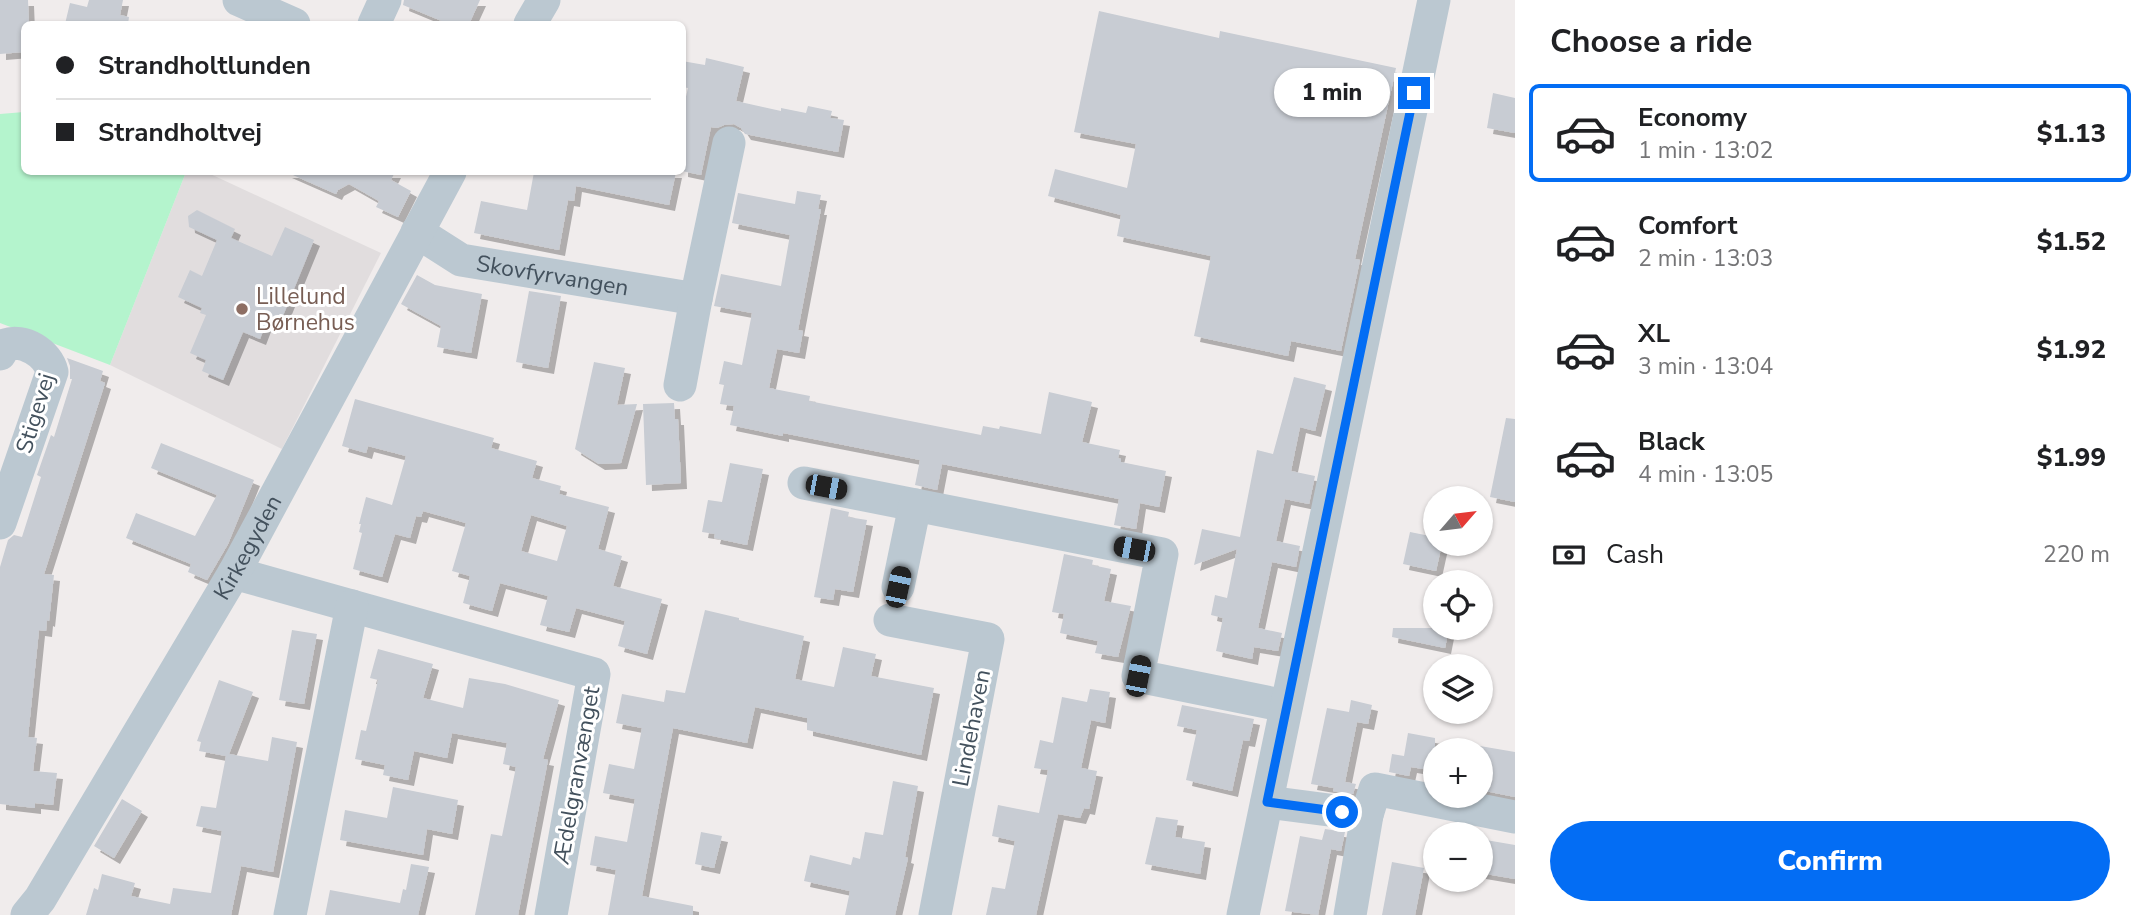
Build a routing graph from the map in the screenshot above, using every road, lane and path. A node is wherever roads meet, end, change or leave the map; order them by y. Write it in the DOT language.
graph roads {
  1 [pos="239,0"];
  2 [pos="384,0"];
  3 [pos="544,0"];
  4 [pos="1434,0"];
  5 [pos="287,21"];
  6 [pos="375,21"];
  7 [pos="532,21"];
  8 [pos="729,143"];
  9 [pos="448,175"];
  10 [pos="417,232"];
  11 [pos="696,299"];
  12 [pos="0,354"];
  13 [pos="680,385"];
  14 [pos="804,483"];
  15 [pos="915,505"];
  16 [pos="0,523"];
  17 [pos="234,573"];
  18 [pos="898,587"];
  19 [pos="352,606"];
  20 [pos="890,620"];
  21 [pos="1286,706"];
  22 [pos="1267,802"];
  23 [pos="1367,815"];
  24 [pos="1515,817"];
  25 [pos="27,915"];
  26 [pos="290,915"];
  27 [pos="551,915"];
  28 [pos="935,915"];
  29 [pos="1243,915"];
  30 [pos="1350,915"];
  1 -- 5 [label="street"];
  2 -- 6 [label="street"];
  3 -- 7 [label="street"];
  4 -- 21 [label="street"];
  8 -- 11 [label="street"];
  9 -- 10 [label="street, Kirkegyden"];
  10 -- 11 [label="street, Skovfyrvangen"];
  10 -- 17 [label="street, Kirkegyden"];
  11 -- 13 [label="street"];
  12 -- 16 [label="street, Stigevej"];
  14 -- 15 [label="street"];
  15 -- 18 [label="street"];
  15 -- 21 [label="street"];
  17 -- 19 [label="street, Ædelgranvænget"];
  17 -- 25 [label="street, Kirkegyden"];
  19 -- 26 [label="street"];
  19 -- 27 [label="street, Ædelgranvænget"];
  20 -- 28 [label="street, Lindehaven"];
  21 -- 22 [label="street"];
  22 -- 23 [label="street"];
  22 -- 29 [label="street"];
  23 -- 24 [label="street"];
  23 -- 30 [label="street"];
}
